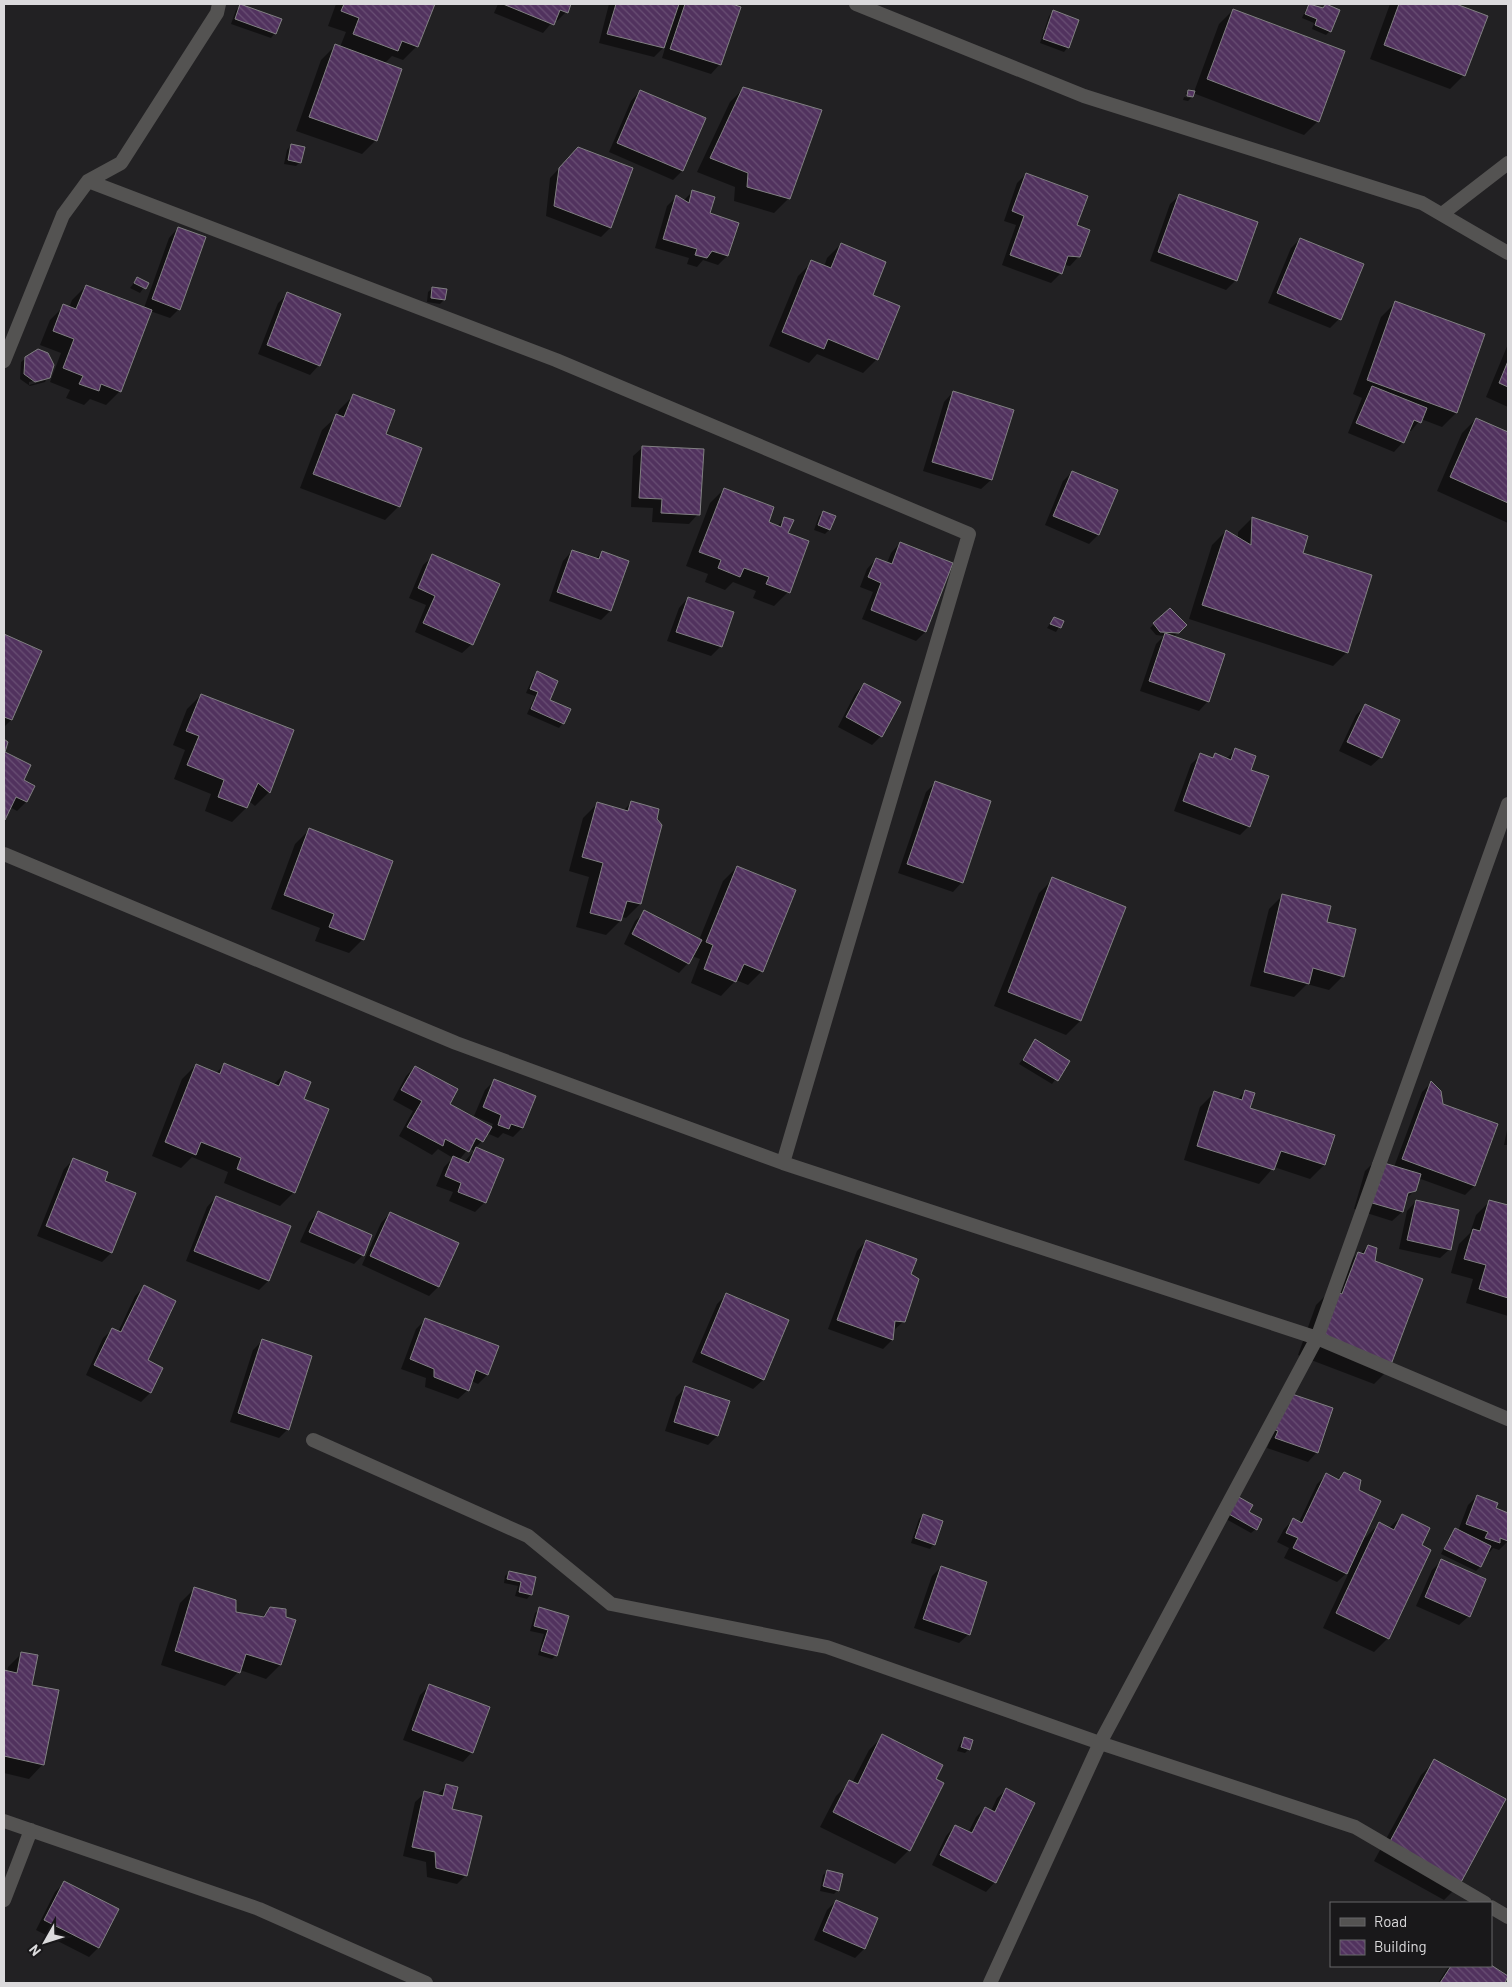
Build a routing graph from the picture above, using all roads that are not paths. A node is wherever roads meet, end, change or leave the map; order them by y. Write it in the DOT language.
graph roads {
  1 [pos="219,4"];
  2 [pos="856,4"];
  3 [pos="1508,163"];
  4 [pos="88,181"];
  5 [pos="1442,214"];
  6 [pos="1508,252"];
  7 [pos="4,361"];
  8 [pos="1508,804"];
  9 [pos="4,854"];
  10 [pos="783,1163"];
  11 [pos="1317,1338"];
  12 [pos="1508,1418"];
  13 [pos="313,1440"];
  14 [pos="1100,1743"];
  15 [pos="4,1821"];
  16 [pos="31,1830"];
  17 [pos="4,1900"];
  18 [pos="1483,1902"];
  19 [pos="1492,1908"];
  20 [pos="1508,1917"];
  21 [pos="426,1983"];
  22 [pos="990,1983"];
  1 -- 4 [label="street"];
  2 -- 5 [label="street"];
  3 -- 5 [label="street"];
  4 -- 7 [label="street"];
  4 -- 10 [label="street"];
  5 -- 6 [label="street"];
  8 -- 11 [label="street"];
  9 -- 10 [label="street"];
  10 -- 11 [label="street"];
  11 -- 12 [label="street"];
  11 -- 14 [label="street"];
  13 -- 14 [label="street"];
  14 -- 18 [label="street"];
  14 -- 22 [label="street"];
  15 -- 16 [label="street"];
  16 -- 17 [label="street"];
  16 -- 21 [label="street"];
  19 -- 20 [label="street"];
}
